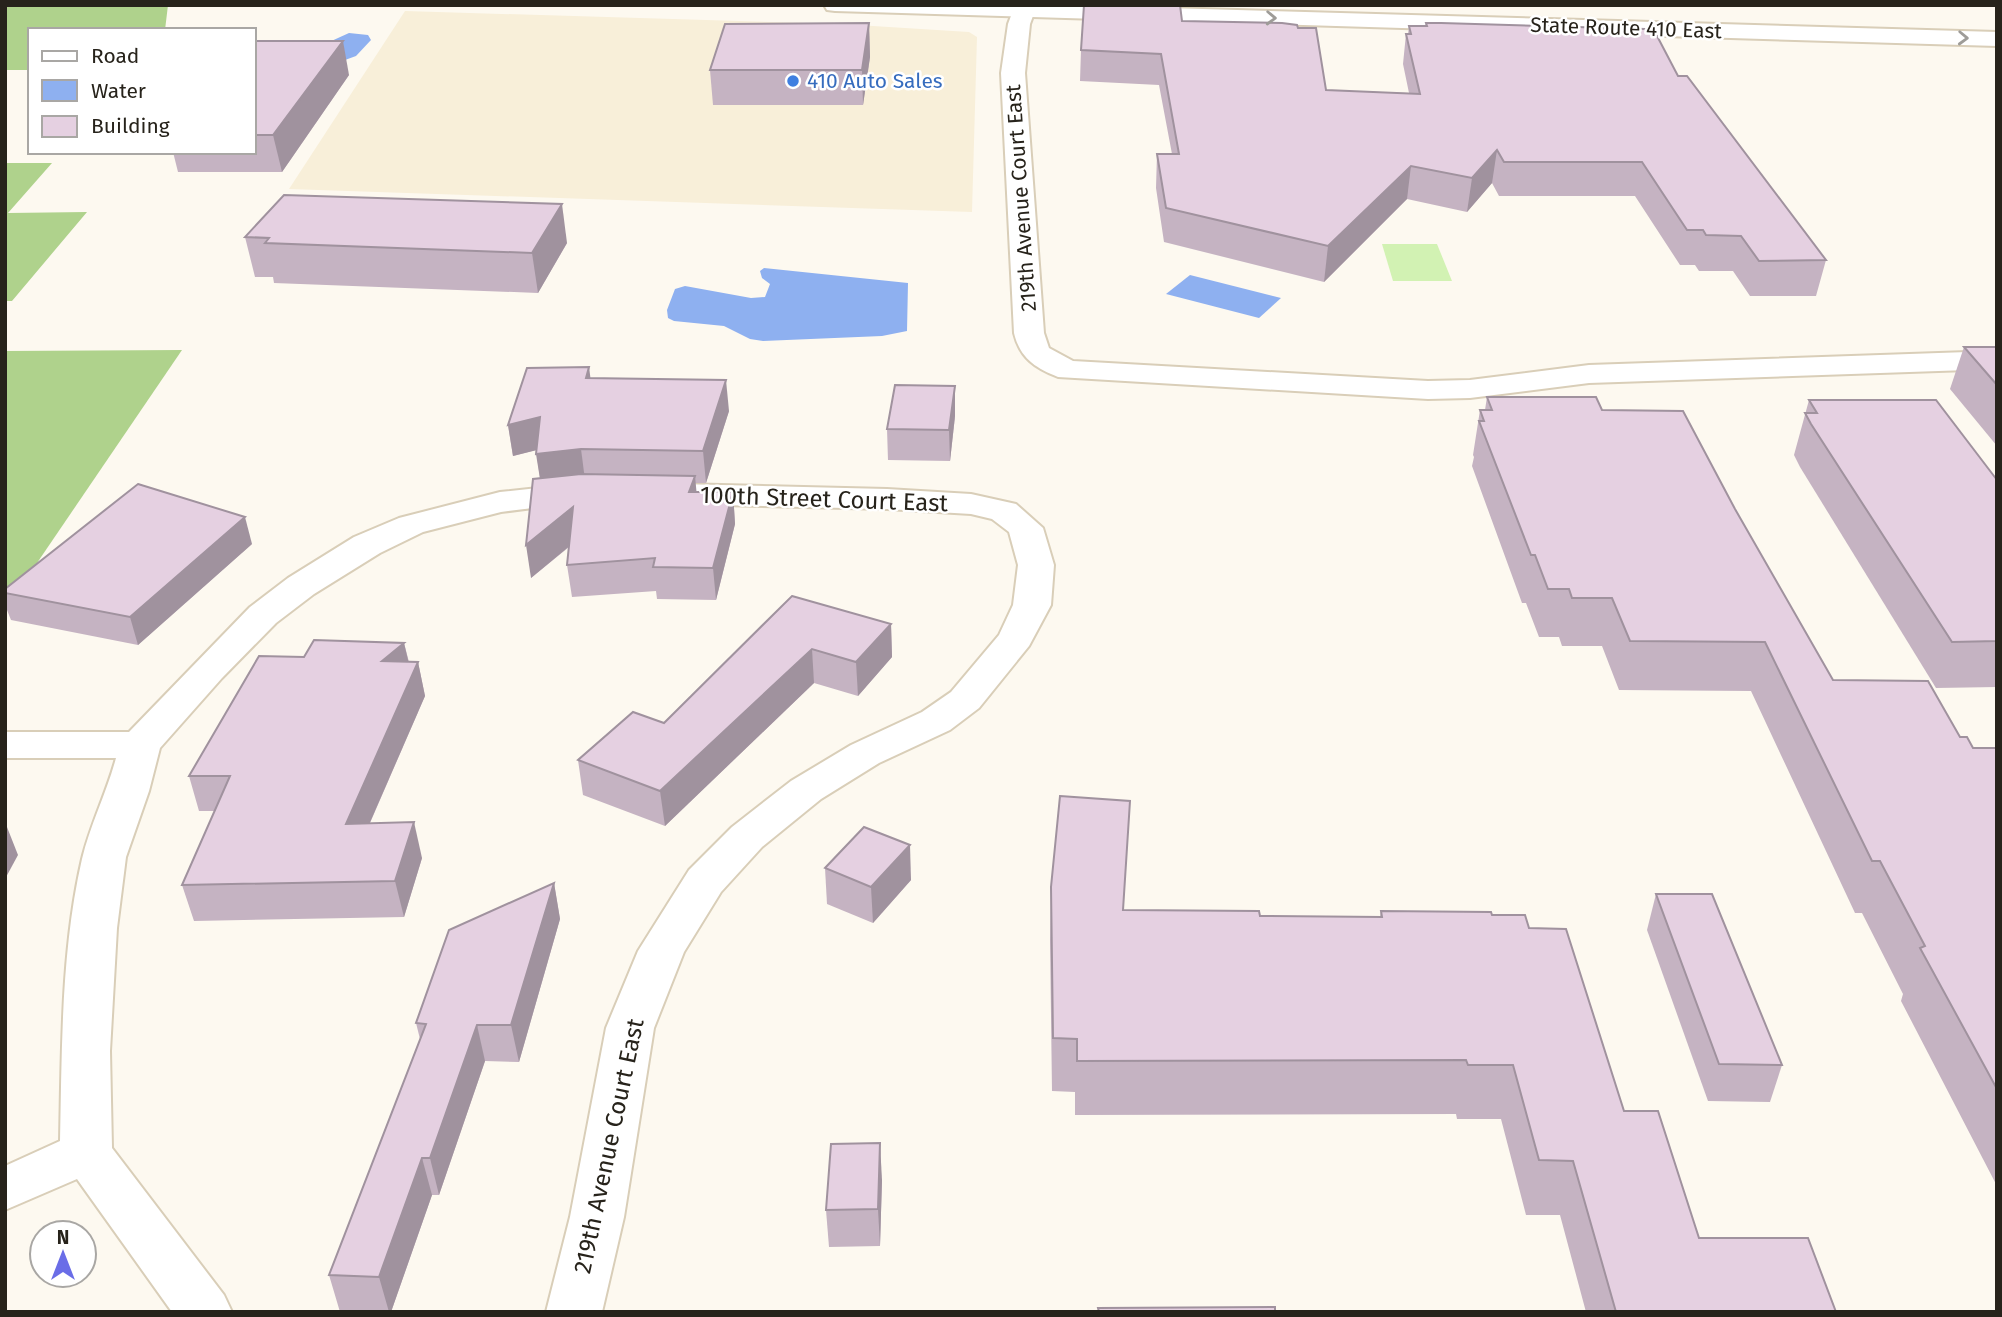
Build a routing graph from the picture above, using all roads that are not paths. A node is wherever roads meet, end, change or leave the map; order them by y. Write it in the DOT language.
graph roads {
  1 [pos="835,5"];
  2 [pos="1382,5"];
  3 [pos="1025,8"];
  4 [pos="1997,22"];
  5 [pos="1997,39"];
  6 [pos="1997,360"];
  7 [pos="612,493"];
  8 [pos="652,494"];
  9 [pos="1025,528"];
  10 [pos="5,745"];
  11 [pos="140,745"];
  12 [pos="86,1152"];
  13 [pos="5,1189"];
  14 [pos="204,1312"];
  15 [pos="574,1312"];
  1 -- 3 [label="street, State Route 410 East"];
  2 -- 4 [label="street, State Route 410 East"];
  3 -- 5 [label="street, State Route 410 East, one-way"];
  3 -- 6 [label="street, 219th Avenue Court East"];
  7 -- 11 [label="street"];
  8 -- 9 [label="street, 100th Street Court East"];
  9 -- 15 [label="street, 219th Avenue Court East"];
  10 -- 11 [label="street"];
  11 -- 12 [label="street"];
  12 -- 13 [label="street"];
  12 -- 14 [label="street"];
}
